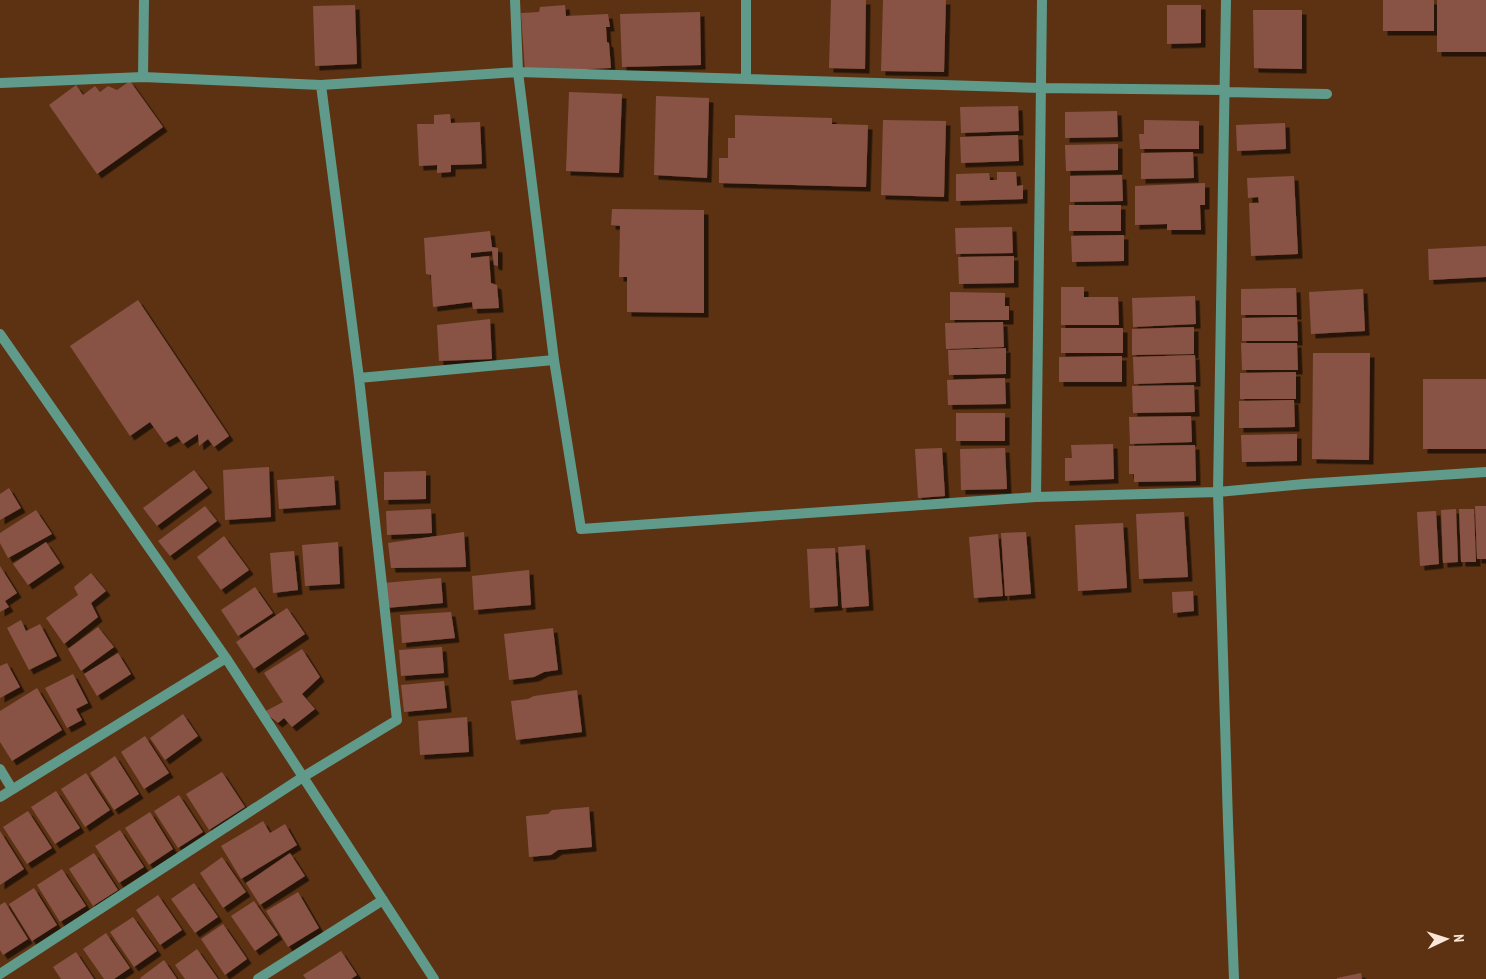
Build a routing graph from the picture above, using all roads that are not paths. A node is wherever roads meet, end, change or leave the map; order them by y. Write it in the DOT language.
graph roads {
  1 [pos="144,0"];
  2 [pos="516,0"];
  3 [pos="746,0"];
  4 [pos="1042,0"];
  5 [pos="1226,0"];
  6 [pos="518,72"];
  7 [pos="143,78"];
  8 [pos="746,79"];
  9 [pos="0,82"];
  10 [pos="321,85"];
  11 [pos="1041,88"];
  12 [pos="1225,90"];
  13 [pos="1327,94"];
  14 [pos="0,334"];
  15 [pos="554,360"];
  16 [pos="359,378"];
  17 [pos="1486,472"];
  18 [pos="1218,492"];
  19 [pos="1036,497"];
  20 [pos="226,658"];
  21 [pos="0,769"];
  22 [pos="303,777"];
  23 [pos="12,789"];
  24 [pos="0,797"];
  25 [pos="383,900"];
  26 [pos="0,974"];
  27 [pos="258,979"];
  28 [pos="434,979"];
  29 [pos="1234,979"];
  1 -- 7 [label="street"];
  2 -- 6 [label="street"];
  3 -- 8 [label="street"];
  4 -- 11 [label="street"];
  5 -- 12 [label="street"];
  6 -- 8 [label="street"];
  6 -- 10 [label="street"];
  6 -- 15 [label="street"];
  7 -- 9 [label="street"];
  7 -- 10 [label="street"];
  8 -- 11 [label="street"];
  10 -- 16 [label="street"];
  11 -- 12 [label="street"];
  11 -- 19 [label="street"];
  12 -- 13 [label="street"];
  12 -- 18 [label="street"];
  14 -- 20 [label="street"];
  15 -- 16 [label="street"];
  15 -- 19 [label="street"];
  16 -- 22 [label="street"];
  17 -- 18 [label="street"];
  18 -- 19 [label="street"];
  18 -- 29 [label="street"];
  20 -- 22 [label="street"];
  20 -- 23 [label="street"];
  21 -- 23 [label="street"];
  22 -- 25 [label="street"];
  22 -- 26 [label="street"];
  23 -- 24 [label="street"];
  25 -- 27 [label="street"];
  25 -- 28 [label="street"];
}
